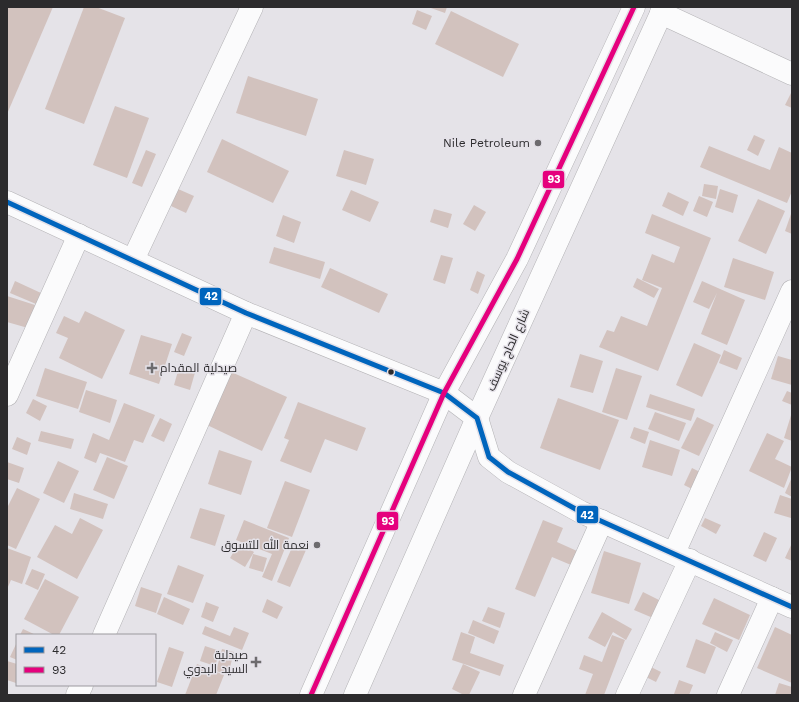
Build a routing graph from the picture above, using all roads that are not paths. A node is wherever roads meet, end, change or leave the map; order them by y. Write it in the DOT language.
graph roads {
  1 [pos="252,7"];
  2 [pos="634,7"];
  3 [pos="662,10"];
  4 [pos="792,74"];
  5 [pos="7,202"];
  6 [pos="79,235"];
  7 [pos="133,260"];
  8 [pos="792,291"];
  9 [pos="246,313"];
  10 [pos="444,394"];
  11 [pos="7,395"];
  12 [pos="477,418"];
  13 [pos="602,521"];
  14 [pos="682,556"];
  15 [pos="772,598"];
  16 [pos="792,607"];
  17 [pos="104,634"];
  18 [pos="82,686"];
  19 [pos="77,695"];
  20 [pos="311,695"];
  21 [pos="355,695"];
  22 [pos="524,695"];
  23 [pos="627,695"];
  24 [pos="728,695"];
  1 -- 7 [label="street"];
  2 -- 10 [label="street"];
  3 -- 4 [label="street"];
  3 -- 12 [label="street, شارع الحاج يوسف"];
  5 -- 6 [label="street"];
  6 -- 7 [label="street"];
  6 -- 11 [label="street"];
  7 -- 9 [label="street"];
  8 -- 14 [label="street"];
  9 -- 10 [label="street"];
  9 -- 17 [label="street"];
  10 -- 12 [label="street"];
  10 -- 20 [label="street"];
  12 -- 13 [label="street"];
  12 -- 21 [label="street, شارع الحاج يوسف"];
  13 -- 14 [label="street"];
  13 -- 22 [label="street"];
  14 -- 15 [label="street"];
  14 -- 23 [label="street"];
  15 -- 16 [label="street"];
  15 -- 24 [label="street"];
  18 -- 19 [label="street"];
}
